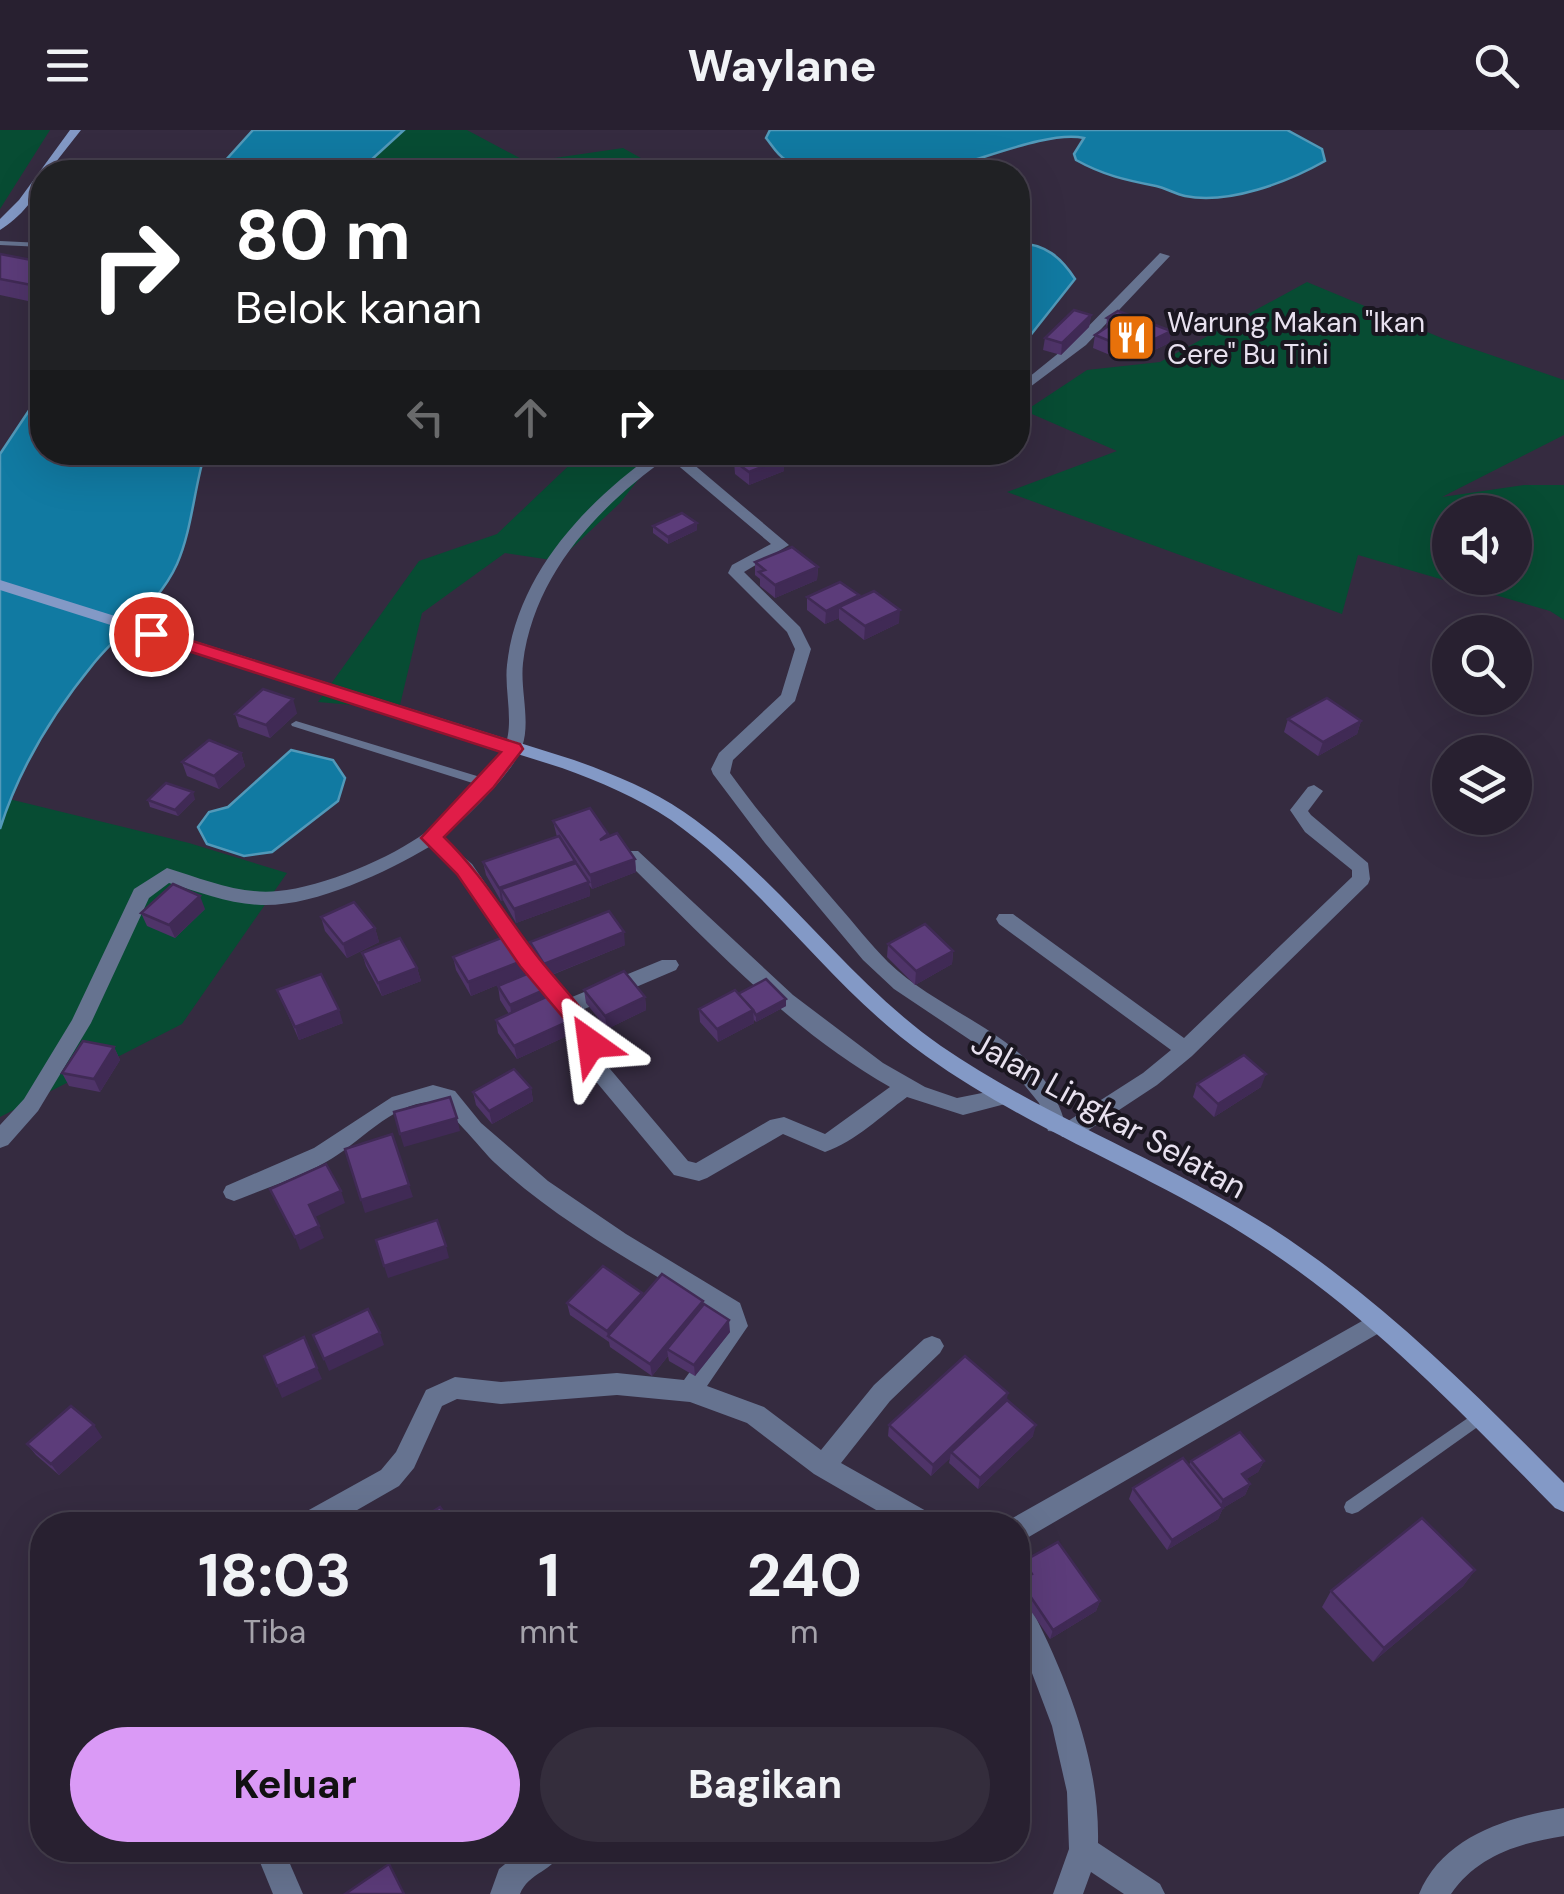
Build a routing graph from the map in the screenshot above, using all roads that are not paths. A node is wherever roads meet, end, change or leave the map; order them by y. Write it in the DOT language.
graph roads {
  1 [pos="76,130"];
  2 [pos="53,160"];
  3 [pos="30,193"];
  4 [pos="0,226"];
  5 [pos="0,243"];
  6 [pos="30,244"];
  7 [pos="1164,256"];
  8 [pos="1030,382"];
  9 [pos="652,465"];
  10 [pos="684,465"];
  11 [pos="0,585"];
  12 [pos="296,724"];
  13 [pos="514,749"];
  14 [pos="486,783"];
  15 [pos="1314,791"];
  16 [pos="431,838"];
  17 [pos="632,856"];
  18 [pos="1006,918"];
  19 [pos="669,966"];
  20 [pos="569,1007"];
  21 [pos="1185,1050"];
  22 [pos="905,1088"];
  23 [pos="1002,1097"];
  24 [pos="1062,1128"];
  25 [pos="0,1139"];
  26 [pos="234,1192"];
  27 [pos="1378,1322"];
  28 [pos="932,1346"];
  29 [pos="690,1391"];
  30 [pos="1481,1416"];
  31 [pos="824,1466"];
  32 [pos="1564,1500"];
  33 [pos="1352,1507"];
  34 [pos="331,1512"];
  35 [pos="904,1512"];
  36 [pos="1030,1522"];
  37 [pos="1030,1637"];
  38 [pos="1564,1822"];
  39 [pos="1083,1850"];
  40 [pos="275,1862"];
  41 [pos="531,1862"];
  42 [pos="288,1894"];
  43 [pos="504,1894"];
  44 [pos="1068,1894"];
  45 [pos="1150,1894"];
  46 [pos="1434,1894"];
  1 -- 2 [label="main road"];
  3 -- 4 [label="main road"];
  5 -- 6 [label="lane"];
  7 -- 8 [label="street"];
  9 -- 13 [label="street"];
  10 -- 24 [label="street"];
  11 -- 13 [label="main road, Jalan Lingkar Selatan"];
  12 -- 14 [label="lane"];
  13 -- 14 [label="street"];
  13 -- 23 [label="main road, Jalan Lingkar Selatan"];
  14 -- 16 [label="street"];
  15 -- 21 [label="street"];
  16 -- 20 [label="street"];
  16 -- 25 [label="street"];
  17 -- 22 [label="street"];
  18 -- 21 [label="street"];
  19 -- 20 [label="street"];
  20 -- 22 [label="street"];
  21 -- 24 [label="street"];
  22 -- 23 [label="street"];
  23 -- 24 [label="main road, Jalan Lingkar Selatan"];
  24 -- 27 [label="main road, Jalan Lingkar Selatan"];
  26 -- 29 [label="street"];
  27 -- 30 [label="main road, Jalan Lingkar Selatan"];
  27 -- 36 [label="street"];
  28 -- 31 [label="street"];
  29 -- 31 [label="street"];
  29 -- 34 [label="street"];
  30 -- 32 [label="main road, Jalan Lingkar Selatan"];
  30 -- 33 [label="lane"];
  31 -- 35 [label="street"];
  37 -- 39 [label="street"];
  38 -- 46 [label="street"];
  39 -- 44 [label="street"];
  39 -- 45 [label="street"];
  40 -- 42 [label="street"];
  41 -- 43 [label="street"];
}
